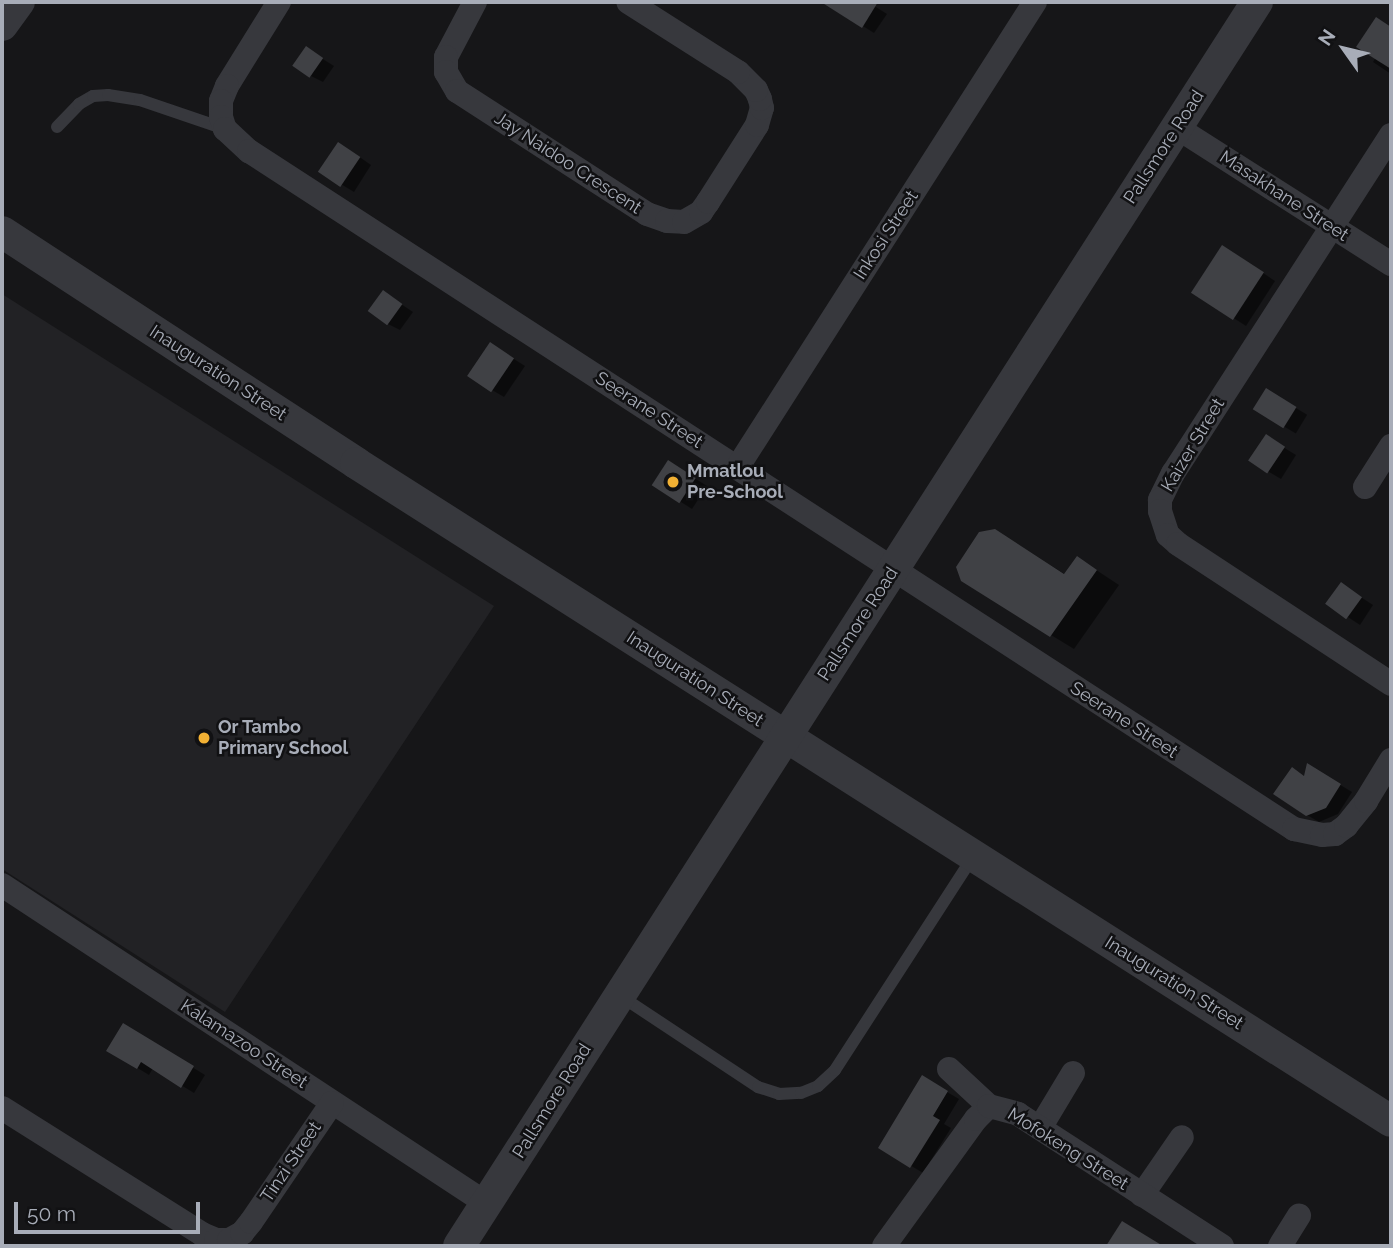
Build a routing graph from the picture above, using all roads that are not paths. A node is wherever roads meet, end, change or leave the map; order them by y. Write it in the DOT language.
graph roads {
  1 [pos="19,2"];
  2 [pos="279,2"];
  3 [pos="475,2"];
  4 [pos="628,2"];
  5 [pos="1035,2"];
  6 [pos="1257,2"];
  7 [pos="2,25"];
  8 [pos="57,127"];
  9 [pos="1177,127"];
  10 [pos="225,129"];
  11 [pos="1391,135"];
  12 [pos="1332,228"];
  13 [pos="2,232"];
  14 [pos="1391,264"];
  15 [pos="1391,446"];
  16 [pos="737,468"];
  17 [pos="1365,487"];
  18 [pos="893,569"];
  19 [pos="1391,684"];
  20 [pos="786,736"];
  21 [pos="1391,760"];
  22 [pos="973,856"];
  23 [pos="2,885"];
  24 [pos="619,995"];
  25 [pos="948,1069"];
  26 [pos="1073,1073"];
  27 [pos="332,1103"];
  28 [pos="989,1106"];
  29 [pos="2,1108"];
  30 [pos="1391,1121"];
  31 [pos="1040,1128"];
  32 [pos="1182,1137"];
  33 [pos="1142,1195"];
  34 [pos="486,1203"];
  35 [pos="1300,1215"];
  36 [pos="1208,1243"];
  37 [pos="459,1246"];
  38 [pos="884,1246"];
  39 [pos="1280,1246"];
  1 -- 7 [label="street"];
  2 -- 10 [label="street"];
  3 -- 4 [label="street, Jay Naidoo Crescent"];
  5 -- 16 [label="street, Inkosi Street"];
  6 -- 9 [label="street, Pallsmore Road"];
  8 -- 10 [label="lane"];
  9 -- 12 [label="street, Masakhane Street"];
  9 -- 18 [label="street, Pallsmore Road"];
  10 -- 16 [label="street, Seerane Street"];
  11 -- 12 [label="street, Kaizer Street"];
  12 -- 14 [label="street, Masakhane Street"];
  12 -- 19 [label="street, Kaizer Street"];
  13 -- 20 [label="street, Inauguration Street"];
  15 -- 17 [label="street"];
  16 -- 18 [label="street, Seerane Street"];
  18 -- 20 [label="street, Pallsmore Road"];
  18 -- 21 [label="street, Seerane Street"];
  20 -- 22 [label="street, Inauguration Street"];
  20 -- 24 [label="street, Pallsmore Road"];
  22 -- 24 [label="lane"];
  22 -- 30 [label="street, Inauguration Street"];
  23 -- 27 [label="street, Kalamazoo Street"];
  24 -- 34 [label="street, Pallsmore Road"];
  25 -- 28 [label="street"];
  26 -- 31 [label="street"];
  27 -- 29 [label="street, Tinzi Street"];
  27 -- 34 [label="street, Kalamazoo Street"];
  28 -- 31 [label="street, Mofokeng Street"];
  28 -- 38 [label="street, Mofokeng Street"];
  31 -- 33 [label="street, Mofokeng Street"];
  32 -- 33 [label="street"];
  33 -- 36 [label="street, Mofokeng Street"];
  34 -- 37 [label="street, Pallsmore Road"];
  35 -- 39 [label="street"];
}
